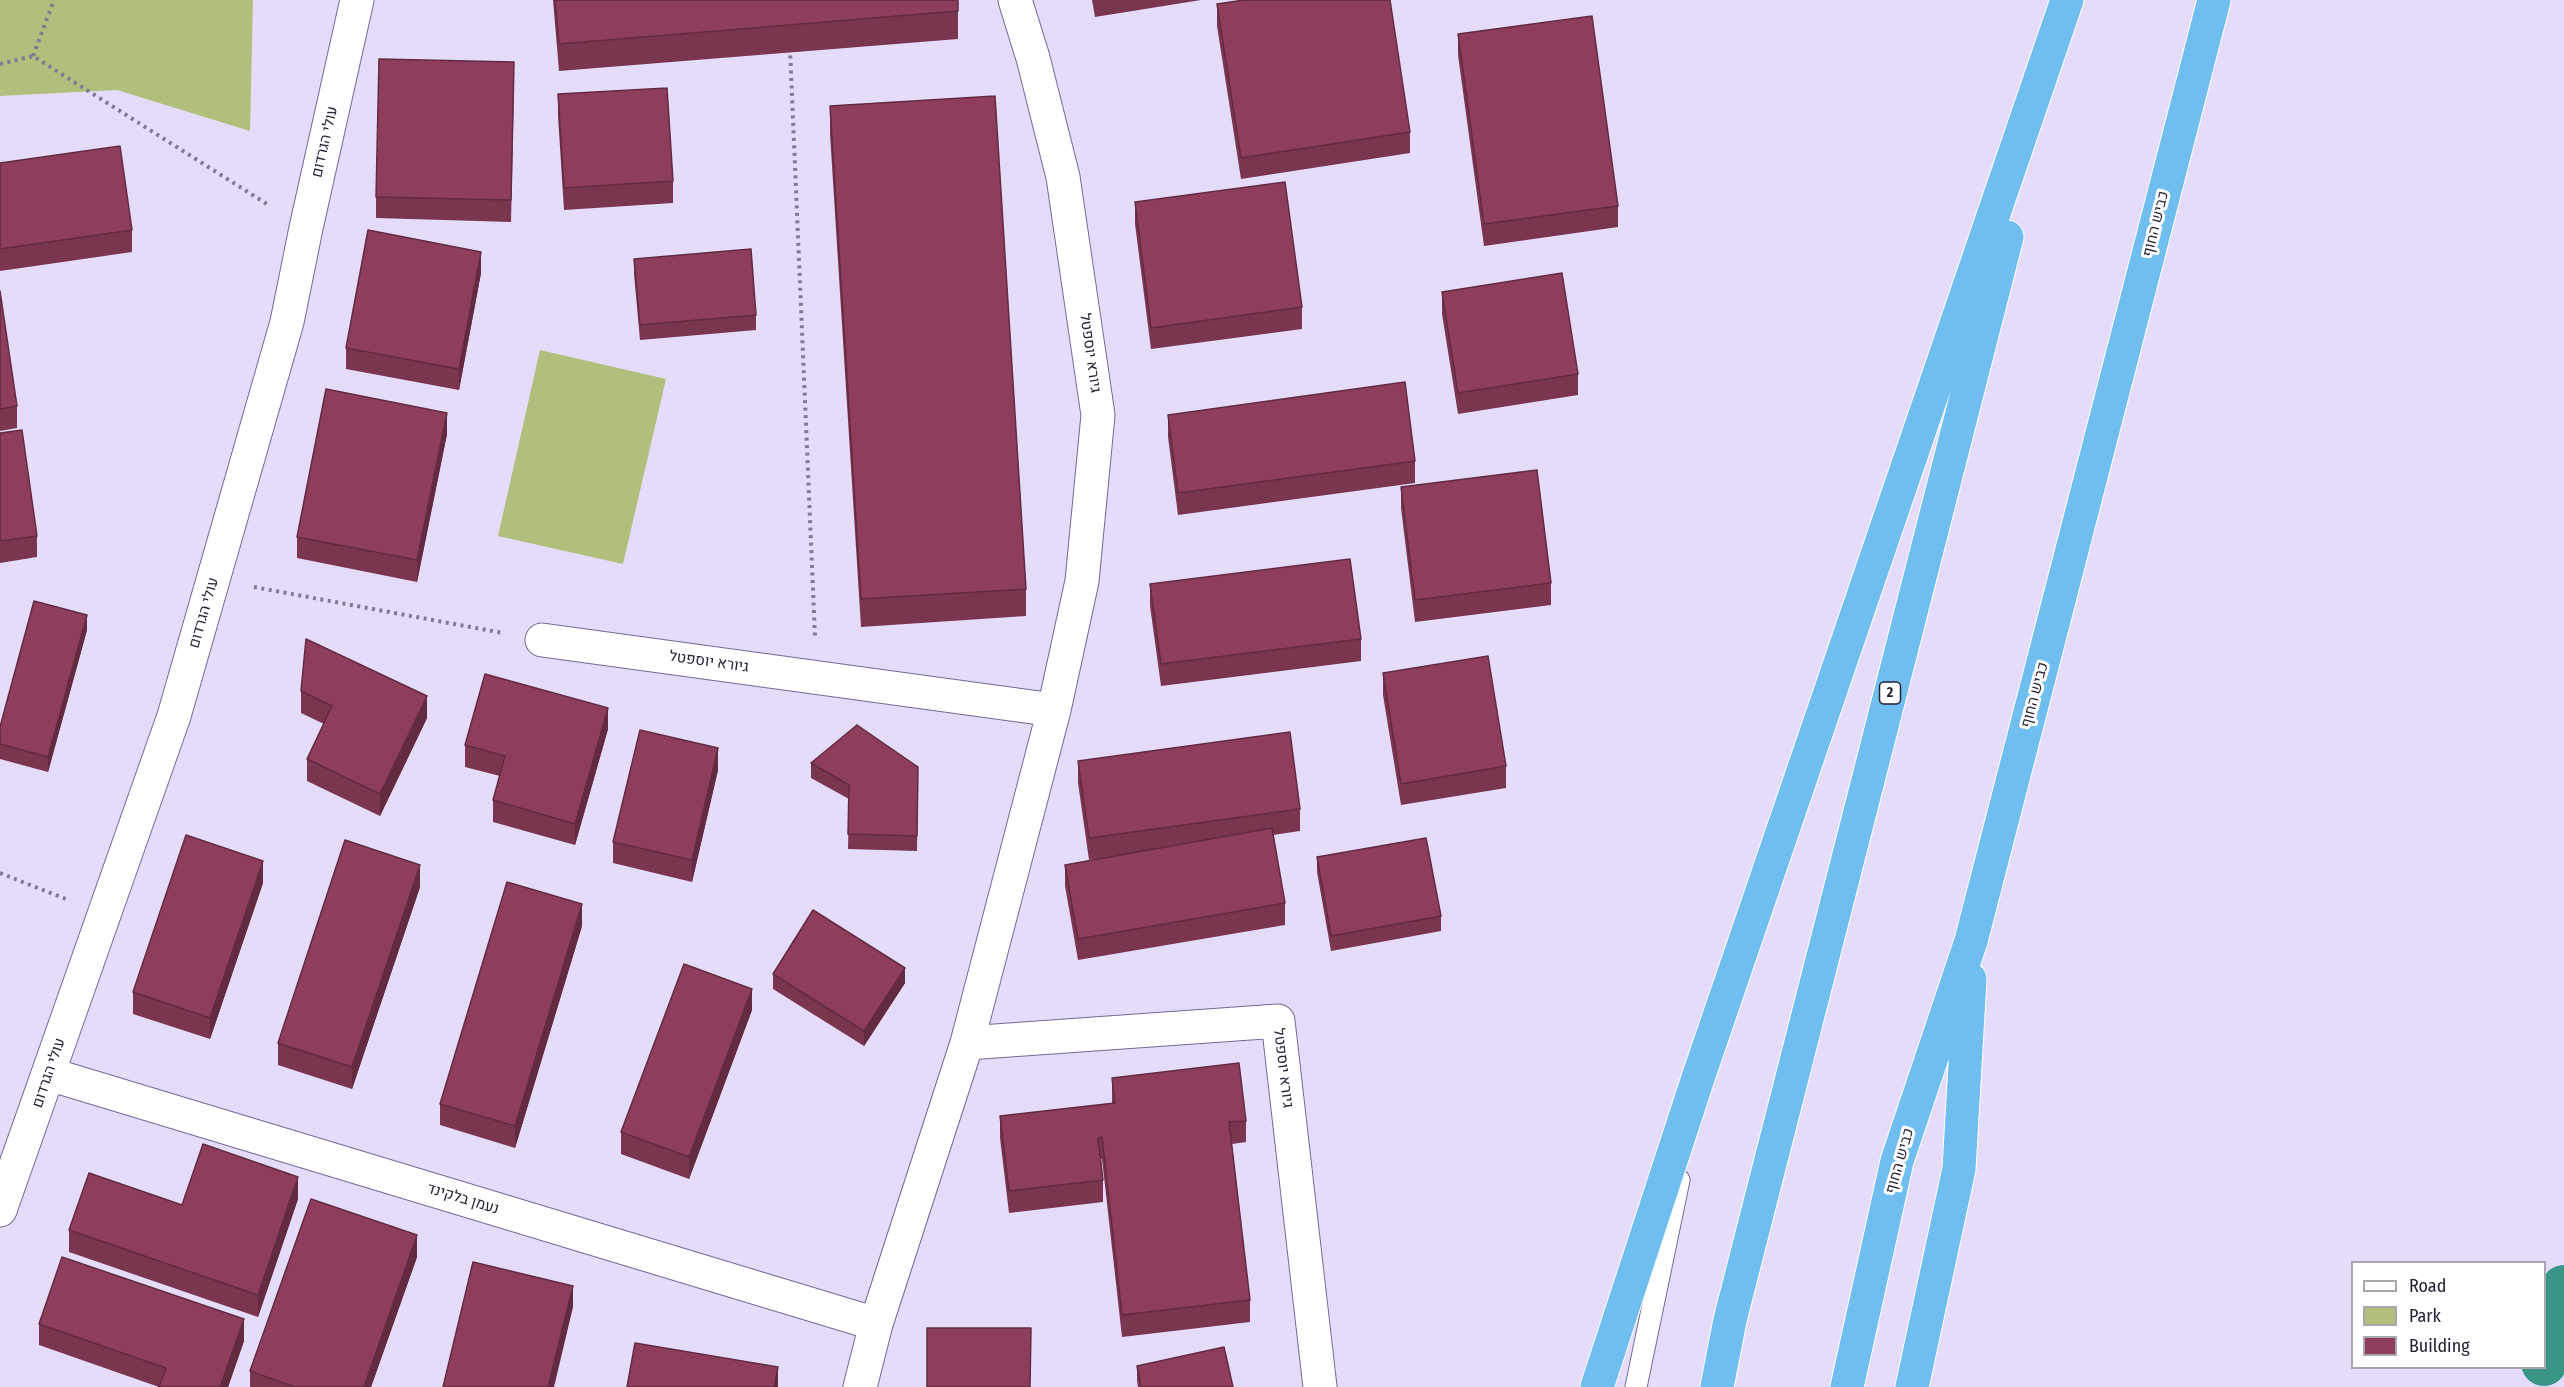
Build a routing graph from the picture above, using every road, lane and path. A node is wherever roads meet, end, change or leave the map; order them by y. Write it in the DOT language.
graph roads {
  1 [pos="54,0"];
  2 [pos="357,0"];
  3 [pos="1015,0"];
  4 [pos="2067,0"];
  5 [pos="2214,0"];
  6 [pos="789,42"];
  7 [pos="33,56"];
  8 [pos="0,64"];
  9 [pos="306,228"];
  10 [pos="214,580"];
  11 [pos="542,640"];
  12 [pos="816,677"];
  13 [pos="1054,710"];
  14 [pos="0,873"];
  15 [pos="103,914"];
  16 [pos="1971,941"];
  17 [pos="967,1043"];
  18 [pos="1702,1068"];
  19 [pos="50,1074"];
  20 [pos="0,1210"];
  21 [pos="876,1324"];
  22 [pos="860,1387"];
  23 [pos="1320,1387"];
  24 [pos="1597,1387"];
  25 [pos="1636,1387"];
  26 [pos="1717,1387"];
  27 [pos="1847,1387"];
  28 [pos="1912,1387"];
  1 -- 7 [label="path"];
  2 -- 9 [label="street, עולי הגרדום"];
  3 -- 13 [label="street, גיורא יוספטל"];
  4 -- 18 [label="highway"];
  4 -- 26 [label="highway, 2"];
  5 -- 16 [label="highway, כביש החוף"];
  6 -- 12 [label="path"];
  7 -- 8 [label="path"];
  7 -- 9 [label="path"];
  9 -- 10 [label="street, עולי הגרדום"];
  10 -- 11 [label="path"];
  10 -- 15 [label="street, עולי הגרדום"];
  11 -- 12 [label="street, גיורא יוספטל"];
  12 -- 13 [label="street, גיורא יוספטל"];
  13 -- 17 [label="street, גיורא יוספטל"];
  14 -- 15 [label="path"];
  15 -- 19 [label="street, עולי הגרדום"];
  16 -- 27 [label="highway, כביש החוף"];
  16 -- 28 [label="highway"];
  17 -- 21 [label="street, גיורא יוספטל"];
  17 -- 23 [label="street, גיורא יוספטל"];
  18 -- 24 [label="highway"];
  18 -- 25 [label="lane"];
  19 -- 20 [label="street, עולי הגרדום"];
  19 -- 21 [label="street, נעמן בלקינד"];
  21 -- 22 [label="street, גיורא יוספטל"];
}
